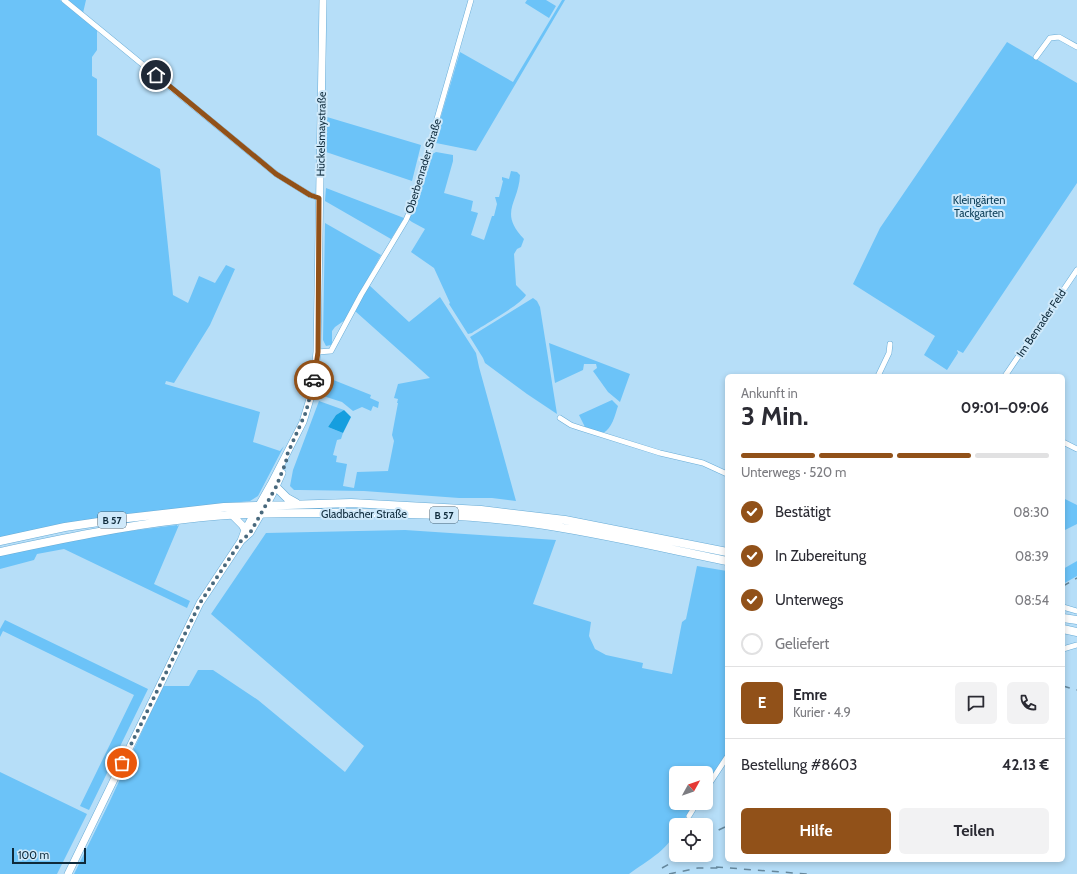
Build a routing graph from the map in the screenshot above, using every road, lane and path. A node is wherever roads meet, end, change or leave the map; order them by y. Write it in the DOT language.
graph roads {
  1 [pos="64,0"];
  2 [pos="323,0"];
  3 [pos="472,0"];
  4 [pos="1077,47"];
  5 [pos="1036,57"];
  6 [pos="319,198"];
  7 [pos="1077,270"];
  8 [pos="890,344"];
  9 [pos="318,352"];
  10 [pos="879,374"];
  11 [pos="1006,374"];
  12 [pos="560,418"];
  13 [pos="1065,443"];
  14 [pos="1077,449"];
  15 [pos="287,455"];
  16 [pos="725,473"];
  17 [pos="276,487"];
  18 [pos="299,504"];
  19 [pos="262,505"];
  20 [pos="232,515"];
  21 [pos="257,515"];
  22 [pos="245,530"];
  23 [pos="0,541"];
  24 [pos="241,541"];
  25 [pos="0,552"];
  26 [pos="725,552"];
  27 [pos="725,561"];
  28 [pos="1065,608"];
  29 [pos="1077,611"];
  30 [pos="1065,618"];
  31 [pos="1077,620"];
  32 [pos="1065,629"];
  33 [pos="1077,632"];
  34 [pos="1077,645"];
  35 [pos="1065,648"];
  36 [pos="725,760"];
  37 [pos="713,778"];
  38 [pos="693,810"];
  39 [pos="689,816"];
  40 [pos="68,874"];
  1 -- 6 [label="street"];
  2 -- 6 [label="main road, Hückelsmaystraße"];
  3 -- 9 [label="street, Oberbenrader Straße"];
  4 -- 5 [label="street"];
  6 -- 9 [label="main road, Hückelsmaystraße"];
  7 -- 11 [label="street, Im Benrader Feld"];
  8 -- 10 [label="street"];
  9 -- 15 [label="main road, Hückelsmaystraße"];
  12 -- 16 [label="street"];
  13 -- 14 [label="street"];
  15 -- 17 [label="main road, Hückelsmaystraße"];
  15 -- 19 [label="main road, Hückelsmaystraße"];
  17 -- 18 [label="main road"];
  17 -- 19 [label="main road, Hückelsmaystraße"];
  18 -- 19 [label="main road, Gladbacher Straße / B 57"];
  18 -- 26 [label="main road, Gladbacher Straße / B 57"];
  19 -- 21 [label="main road, Hückelsmaystraße"];
  19 -- 23 [label="main road, Gladbacher Straße / B 57"];
  20 -- 21 [label="main road, Gladbacher Straße / B 57"];
  20 -- 22 [label="main road"];
  20 -- 25 [label="main road, Gladbacher Straße / B 57"];
  21 -- 22 [label="main road, Hückelsmaystraße"];
  21 -- 24 [label="main road, Hückelsmaystraße"];
  21 -- 27 [label="main road, Gladbacher Straße / B 57"];
  22 -- 24 [label="main road, Hückelsmaystraße"];
  24 -- 40 [label="main road, Hückelsmaystraße"];
  28 -- 29 [label="street"];
  30 -- 31 [label="main road"];
  32 -- 33 [label="main road"];
  34 -- 35 [label="street"];
  36 -- 37 [label="street"];
  38 -- 39 [label="street"];
}
